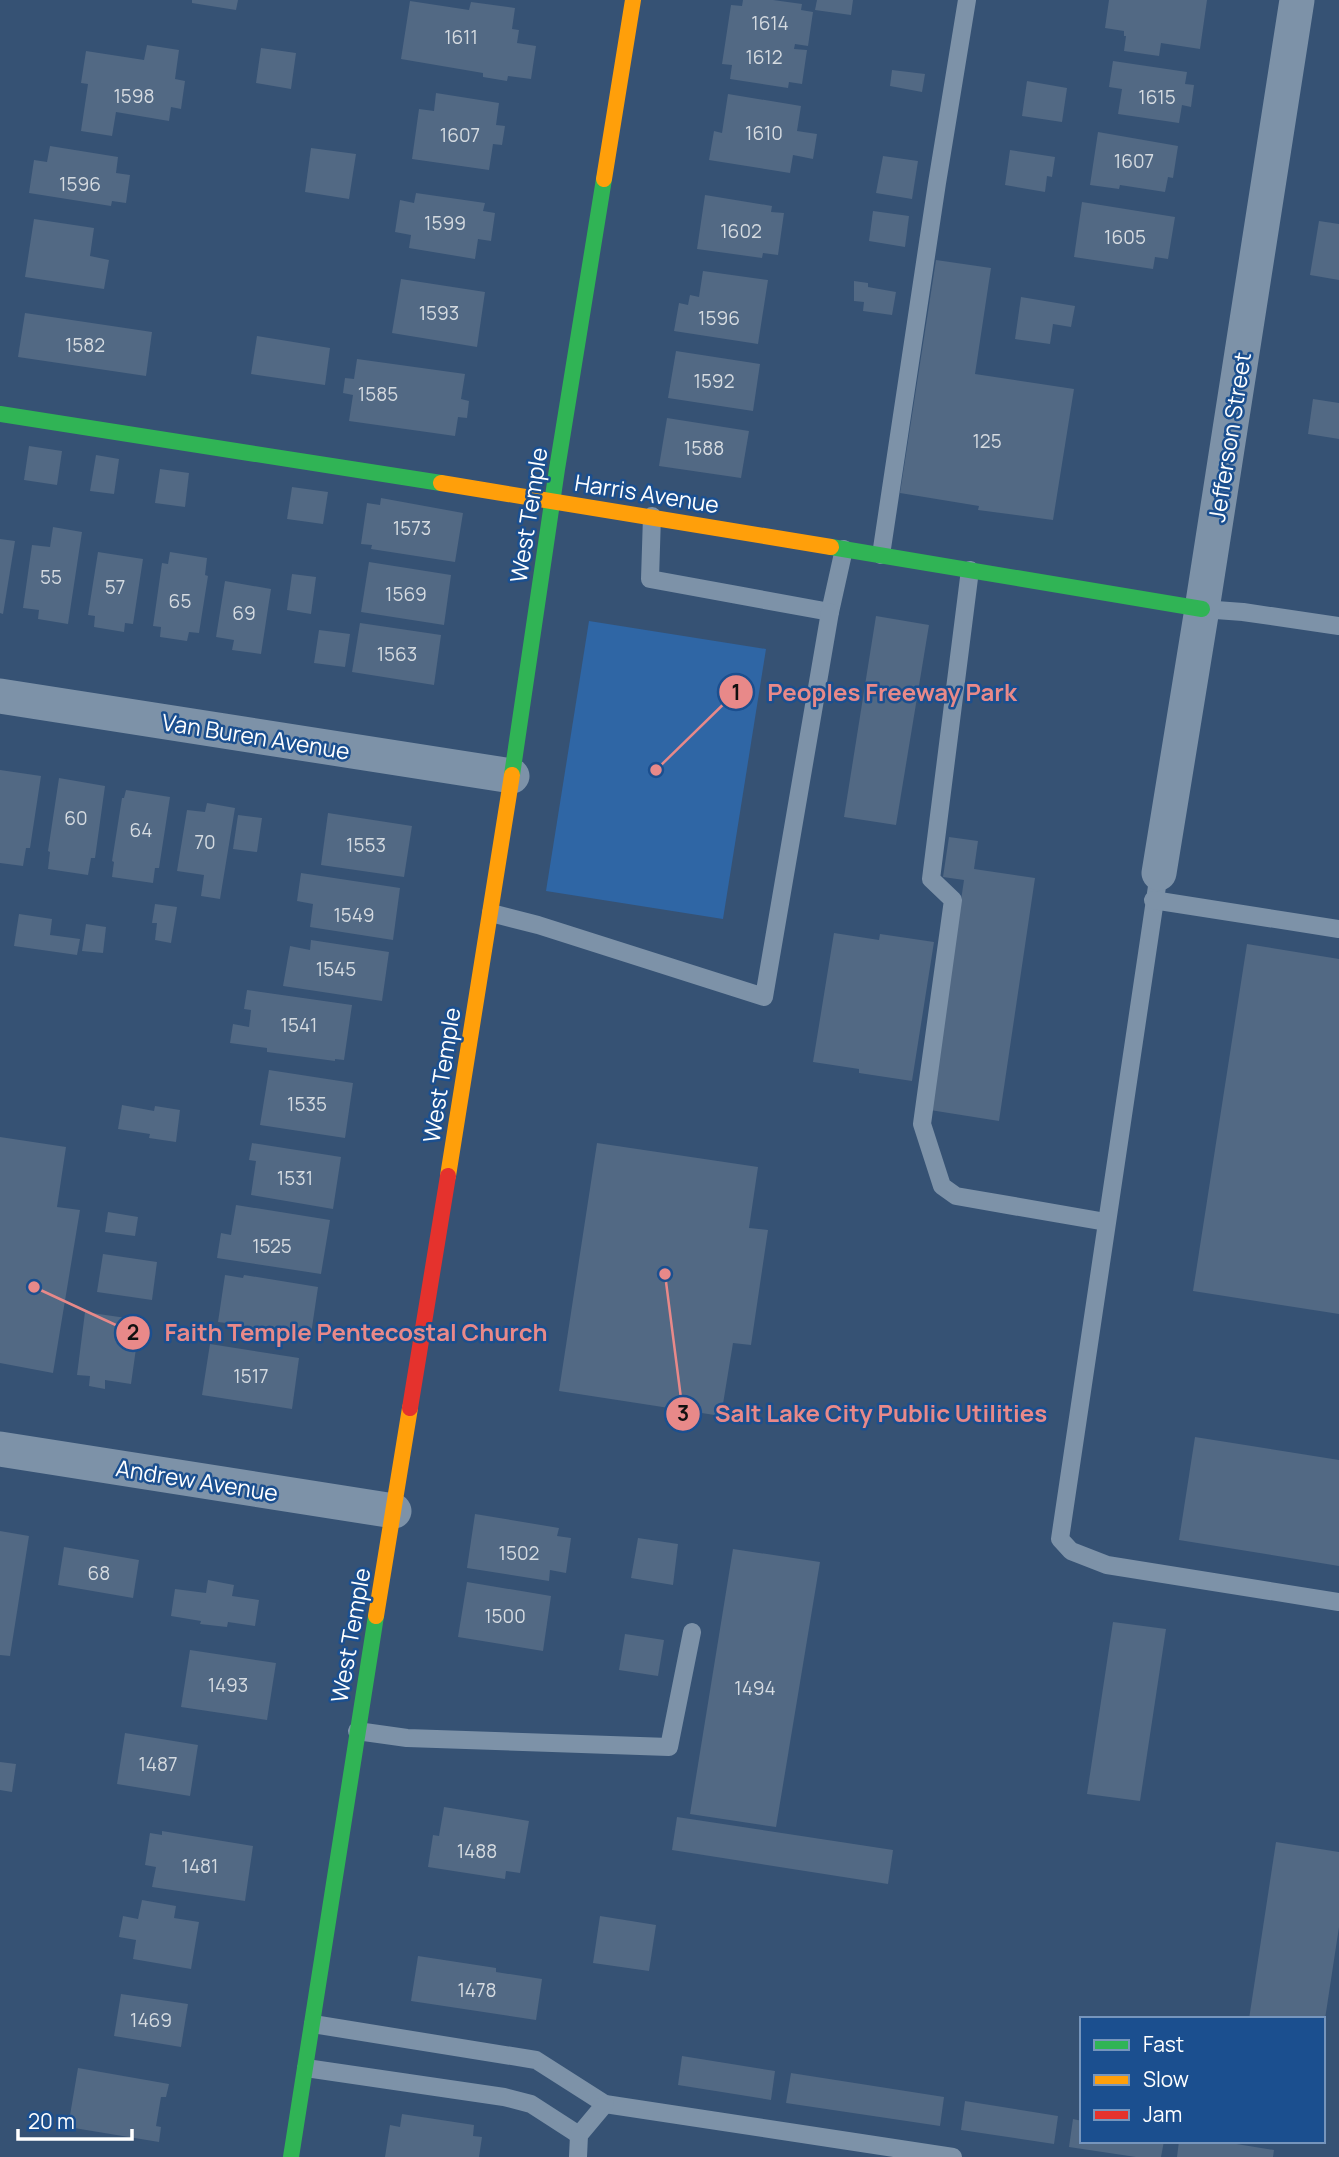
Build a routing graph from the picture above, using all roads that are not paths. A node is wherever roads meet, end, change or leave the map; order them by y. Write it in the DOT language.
graph roads {
  1 [pos="633,0"];
  2 [pos="967,0"];
  3 [pos="1297,0"];
  4 [pos="0,414"];
  5 [pos="554,500"];
  6 [pos="652,516"];
  7 [pos="844,549"];
  8 [pos="881,555"];
  9 [pos="970,570"];
  10 [pos="1202,609"];
  11 [pos="830,612"];
  12 [pos="1339,626"];
  13 [pos="0,696"];
  14 [pos="512,776"];
  15 [pos="1156,887"];
  16 [pos="491,913"];
  17 [pos="1339,929"];
  18 [pos="1106,1222"];
  19 [pos="0,1449"];
  20 [pos="394,1511"];
  21 [pos="1339,1602"];
  22 [pos="692,1632"];
  23 [pos="357,1731"];
  24 [pos="313,2024"];
  25 [pos="306,2068"];
  26 [pos="605,2105"];
  27 [pos="579,2135"];
  28 [pos="291,2157"];
  29 [pos="578,2157"];
  30 [pos="953,2157"];
  1 -- 5 [label="street, West Temple"];
  2 -- 8 [label="lane"];
  3 -- 10 [label="street, Jefferson Street"];
  4 -- 5 [label="street, Harris Avenue"];
  5 -- 6 [label="street, Harris Avenue"];
  5 -- 14 [label="street, West Temple"];
  6 -- 7 [label="street, Harris Avenue"];
  6 -- 11 [label="lane"];
  7 -- 8 [label="street, Harris Avenue"];
  7 -- 11 [label="lane"];
  8 -- 9 [label="street, Harris Avenue"];
  9 -- 10 [label="street, Harris Avenue"];
  9 -- 18 [label="lane"];
  10 -- 12 [label="lane"];
  10 -- 15 [label="street, Jefferson Street"];
  11 -- 16 [label="lane"];
  13 -- 14 [label="street, Van Buren Avenue"];
  14 -- 16 [label="street, West Temple"];
  15 -- 17 [label="lane"];
  15 -- 18 [label="lane"];
  16 -- 20 [label="street, West Temple"];
  18 -- 21 [label="lane"];
  19 -- 20 [label="street, Andrew Avenue"];
  20 -- 23 [label="street, West Temple"];
  22 -- 23 [label="lane"];
  23 -- 24 [label="street, West Temple"];
  24 -- 25 [label="street, West Temple"];
  24 -- 26 [label="lane"];
  25 -- 27 [label="lane"];
  25 -- 28 [label="street, West Temple"];
  26 -- 27 [label="lane"];
  26 -- 30 [label="lane"];
  27 -- 29 [label="lane"];
}
